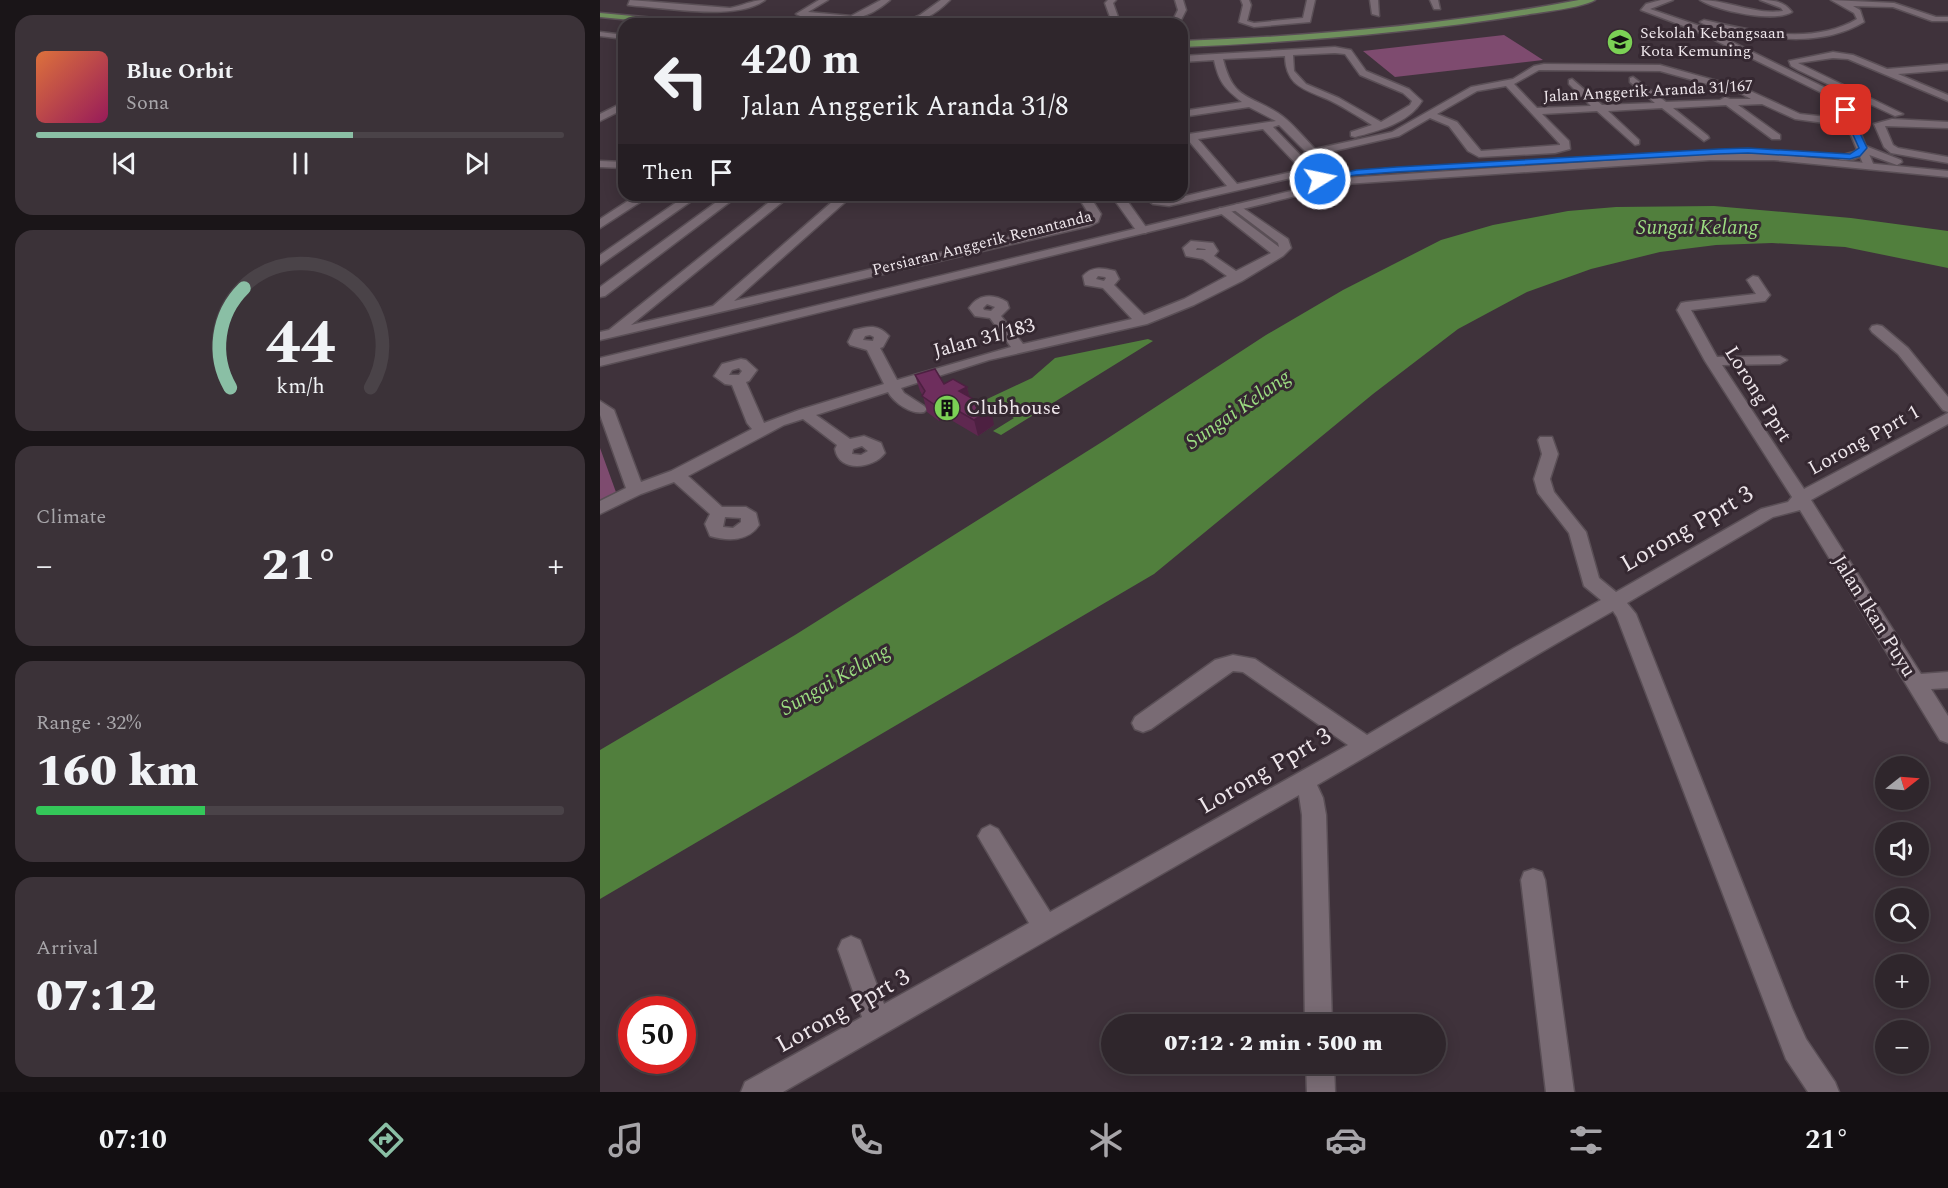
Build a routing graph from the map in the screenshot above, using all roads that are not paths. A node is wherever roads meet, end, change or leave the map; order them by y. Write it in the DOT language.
graph roads {
  1 [pos="698,0"];
  2 [pos="761,0"];
  3 [pos="824,0"];
  4 [pos="886,0"];
  5 [pos="946,0"];
  6 [pos="958,0"];
  7 [pos="1112,0"];
  8 [pos="1179,0"];
  9 [pos="1245,0"];
  10 [pos="1311,0"];
  11 [pos="1374,0"];
  12 [pos="1572,0"];
  13 [pos="1591,0"];
  14 [pos="1669,0"];
  15 [pos="1704,0"];
  16 [pos="1764,0"];
  17 [pos="1835,0"];
  18 [pos="634,2"];
  19 [pos="1844,4"];
  20 [pos="683,7"];
  21 [pos="1649,8"];
  22 [pos="1376,14"];
  23 [pos="600,17"];
  24 [pos="618,18"];
  25 [pos="920,18"];
  26 [pos="936,18"];
  27 [pos="1113,18"];
  28 [pos="1178,18"];
  29 [pos="618,19"];
  30 [pos="1948,20"];
  31 [pos="600,34"];
  32 [pos="618,36"];
  33 [pos="1188,43"];
  34 [pos="1188,43"];
  35 [pos="1289,53"];
  36 [pos="1218,57"];
  37 [pos="1188,60"];
  38 [pos="1948,67"];
  39 [pos="1887,72"];
  40 [pos="1633,80"];
  41 [pos="1572,82"];
  42 [pos="1508,83"];
  43 [pos="1711,91"];
  44 [pos="1948,98"];
  45 [pos="1763,101"];
  46 [pos="1250,104"];
  47 [pos="1731,104"];
  48 [pos="1666,106"];
  49 [pos="618,108"];
  50 [pos="1601,109"];
  51 [pos="1535,111"];
  52 [pos="1856,111"];
  53 [pos="1188,113"];
  54 [pos="1898,114"];
  55 [pos="1430,115"];
  56 [pos="1948,117"];
  57 [pos="600,118"];
  58 [pos="1284,123"];
  59 [pos="1851,123"];
  60 [pos="1265,125"];
  61 [pos="1379,125"];
  62 [pos="1948,125"];
  63 [pos="1188,137"];
  64 [pos="1776,137"];
  65 [pos="1188,138"];
  66 [pos="1704,138"];
  67 [pos="1635,142"];
  68 [pos="1304,144"];
  69 [pos="1863,148"];
  70 [pos="1313,153"];
  71 [pos="1840,157"];
  72 [pos="1948,160"];
  73 [pos="1868,163"];
  74 [pos="600,164"];
  75 [pos="618,165"];
  76 [pos="1913,166"];
  77 [pos="1948,169"];
  78 [pos="1948,174"];
  79 [pos="1342,178"];
  80 [pos="1233,187"];
  81 [pos="1188,199"];
  82 [pos="636,201"];
  83 [pos="670,201"];
  84 [pos="685,201"];
  85 [pos="725,201"];
  86 [pos="777,201"];
  87 [pos="841,201"];
  88 [pos="1087,201"];
  89 [pos="1121,201"];
  90 [pos="1156,201"];
  91 [pos="1180,201"];
  92 [pos="1237,207"];
  93 [pos="1223,210"];
  94 [pos="1256,221"];
  95 [pos="600,224"];
  96 [pos="1242,225"];
  97 [pos="1139,227"];
  98 [pos="600,250"];
  99 [pos="1279,253"];
  100 [pos="1207,256"];
  101 [pos="600,261"];
  102 [pos="1237,278"];
  103 [pos="1753,280"];
  104 [pos="1107,285"];
  105 [pos="600,293"];
  106 [pos="718,308"];
  107 [pos="994,315"];
  108 [pos="1142,321"];
  109 [pos="1877,329"];
  110 [pos="606,334"];
  111 [pos="872,346"];
  112 [pos="1019,348"];
  113 [pos="600,352"];
  114 [pos="1780,360"];
  115 [pos="1712,361"];
  116 [pos="600,362"];
  117 [pos="738,381"];
  118 [pos="893,386"];
  119 [pos="600,406"];
  120 [pos="1948,407"];
  121 [pos="919,409"];
  122 [pos="804,413"];
  123 [pos="1948,418"];
  124 [pos="761,429"];
  125 [pos="1546,440"];
  126 [pos="847,445"];
  127 [pos="676,475"];
  128 [pos="635,490"];
  129 [pos="1801,498"];
  130 [pos="600,508"];
  131 [pos="719,513"];
  132 [pos="1615,601"];
  133 [pos="1948,680"];
  134 [pos="1915,682"];
  135 [pos="1143,723"];
  136 [pos="1948,734"];
  137 [pos="1365,745"];
  138 [pos="1304,780"];
  139 [pos="990,836"];
  140 [pos="1533,880"];
  141 [pos="1046,928"];
  142 [pos="851,949"];
  143 [pos="1319,1014"];
  144 [pos="878,1023"];
  145 [pos="1320,1074"];
  146 [pos="755,1092"];
  147 [pos="1321,1092"];
  148 [pos="1560,1092"];
  149 [pos="1826,1092"];
  1 -- 20 [label="street"];
  2 -- 20 [label="street"];
  3 -- 4 [label="street"];
  5 -- 25 [label="street"];
  6 -- 26 [label="street"];
  7 -- 27 [label="street"];
  8 -- 28 [label="street"];
  9 -- 10 [label="street"];
  11 -- 22 [label="street"];
  12 -- 33 [label="main road"];
  13 -- 34 [label="main road"];
  14 -- 21 [label="street"];
  15 -- 16 [label="street"];
  17 -- 19 [label="street"];
  18 -- 20 [label="street"];
  19 -- 21 [label="street"];
  19 -- 30 [label="street"];
  21 -- 52 [label="street"];
  23 -- 24 [label="main road"];
  23 -- 29 [label="main road"];
  31 -- 32 [label="street"];
  35 -- 36 [label="street"];
  35 -- 61 [label="street"];
  35 -- 61 [label="street"];
  36 -- 37 [label="street"];
  36 -- 46 [label="street"];
  38 -- 39 [label="street"];
  39 -- 44 [label="street"];
  39 -- 54 [label="street"];
  40 -- 48 [label="street"];
  41 -- 50 [label="street"];
  42 -- 45 [label="street"];
  42 -- 51 [label="street"];
  42 -- 55 [label="street"];
  43 -- 47 [label="street"];
  45 -- 47 [label="street, Jalan Anggerik Aranda 31/167"];
  45 -- 59 [label="street"];
  46 -- 53 [label="street"];
  46 -- 58 [label="street"];
  47 -- 48 [label="street, Jalan Anggerik Aranda 31/167"];
  47 -- 64 [label="street"];
  48 -- 50 [label="street, Jalan Anggerik Aranda 31/167"];
  48 -- 66 [label="street"];
  49 -- 57 [label="street"];
  50 -- 51 [label="street, Jalan Anggerik Aranda 31/167"];
  50 -- 67 [label="street"];
  51 -- 55 [label="street"];
  52 -- 54 [label="street"];
  52 -- 59 [label="street"];
  54 -- 56 [label="street"];
  55 -- 70 [label="street"];
  58 -- 60 [label="street"];
  58 -- 68 [label="street"];
  59 -- 69 [label="street"];
  60 -- 63 [label="street"];
  60 -- 80 [label="street"];
  61 -- 68 [label="street"];
  62 -- 72 [label="street"];
  65 -- 80 [label="street"];
  68 -- 70 [label="street"];
  69 -- 71 [label="street"];
  69 -- 73 [label="street"];
  69 -- 76 [label="street"];
  70 -- 79 [label="street"];
  71 -- 73 [label="street, Persiaran Anggerik Renantanda"];
  71 -- 79 [label="street, Persiaran Anggerik Renantanda"];
  73 -- 76 [label="street, Persiaran Anggerik Renantanda"];
  73 -- 78 [label="street, Persiaran Anggerik Renantanda"];
  73 -- 79 [label="street, Persiaran Anggerik Renantanda"];
  74 -- 75 [label="street"];
  76 -- 77 [label="street, Persiaran Anggerik Renantanda"];
  79 -- 92 [label="street, Persiaran Anggerik Renantanda"];
  79 -- 97 [label="street, Persiaran Anggerik Renantanda"];
  80 -- 81 [label="street"];
  82 -- 95 [label="street"];
  83 -- 98 [label="street"];
  84 -- 101 [label="street"];
  85 -- 105 [label="street"];
  86 -- 110 [label="street"];
  87 -- 106 [label="street"];
  88 -- 106 [label="street"];
  89 -- 97 [label="street"];
  90 -- 91 [label="street"];
  92 -- 93 [label="street, Persiaran Anggerik Renantanda"];
  92 -- 94 [label="street"];
  93 -- 96 [label="street"];
  93 -- 97 [label="street, Persiaran Anggerik Renantanda"];
  94 -- 96 [label="street"];
  94 -- 99 [label="street"];
  96 -- 99 [label="street"];
  97 -- 113 [label="street, Persiaran Anggerik Renantanda"];
  97 -- 116 [label="street, Persiaran Anggerik Renantanda"];
  99 -- 102 [label="street, Jalan 31/183"];
  100 -- 102 [label="street"];
  102 -- 108 [label="street, Jalan 31/183"];
  103 -- 115 [label="street, Lorong Pprt"];
  104 -- 108 [label="street"];
  106 -- 110 [label="street"];
  107 -- 112 [label="street"];
  108 -- 112 [label="street, Jalan 31/183"];
  109 -- 120 [label="street"];
  111 -- 118 [label="street"];
  112 -- 118 [label="street, Jalan 31/183"];
  114 -- 115 [label="street"];
  115 -- 129 [label="street, Lorong Pprt"];
  117 -- 124 [label="street"];
  118 -- 121 [label="street"];
  118 -- 122 [label="street, Jalan 31/183"];
  119 -- 128 [label="street"];
  122 -- 124 [label="street, Jalan 31/183"];
  122 -- 126 [label="street"];
  123 -- 129 [label="street, Lorong Pprt 1"];
  124 -- 127 [label="street, Jalan 31/183"];
  125 -- 132 [label="street"];
  127 -- 128 [label="street, Jalan 31/183"];
  127 -- 131 [label="street"];
  128 -- 130 [label="street, Jalan 31/183"];
  129 -- 132 [label="street, Lorong Pprt 3"];
  129 -- 134 [label="street, Jalan Ikan Puyu"];
  132 -- 137 [label="street, Lorong Pprt 3"];
  132 -- 149 [label="street"];
  133 -- 134 [label="street"];
  134 -- 136 [label="street, Jalan Ikan Puyu"];
  135 -- 137 [label="street"];
  137 -- 138 [label="street, Lorong Pprt 3"];
  138 -- 141 [label="street, Lorong Pprt 3"];
  138 -- 143 [label="street"];
  139 -- 141 [label="street"];
  140 -- 148 [label="street"];
  141 -- 144 [label="street, Lorong Pprt 3"];
  142 -- 144 [label="street"];
  144 -- 146 [label="street, Lorong Pprt 3"];
  145 -- 147 [label="street"];
}
